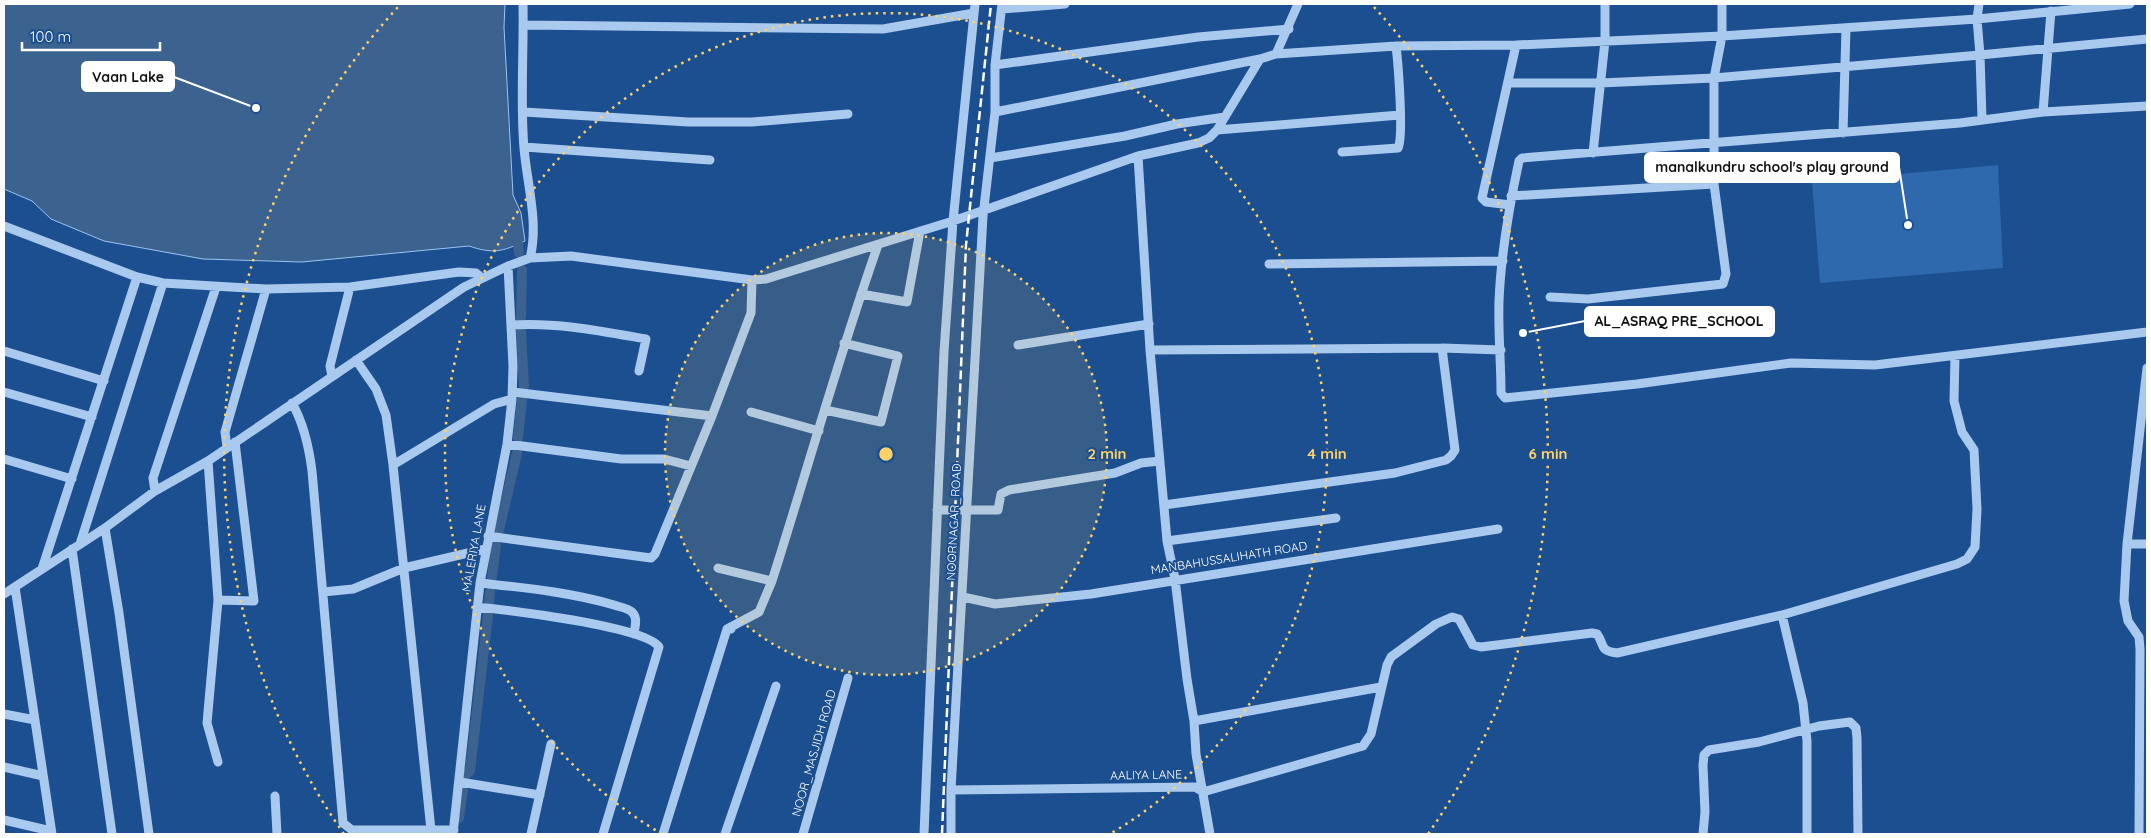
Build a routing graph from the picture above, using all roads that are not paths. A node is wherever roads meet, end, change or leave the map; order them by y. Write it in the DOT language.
graph roads {
  1 [pos="524,4"];
  2 [pos="975,4"];
  3 [pos="1065,4"];
  4 [pos="1298,4"];
  5 [pos="1605,4"];
  6 [pos="1722,4"];
  7 [pos="1979,4"];
  8 [pos="2130,4"];
  9 [pos="1002,7"];
  10 [pos="2051,12"];
  11 [pos="974,14"];
  12 [pos="1978,19"];
  13 [pos="524,25"];
  14 [pos="1289,29"];
  15 [pos="1846,29"];
  16 [pos="1722,36"];
  17 [pos="2147,39"];
  18 [pos="1604,41"];
  19 [pos="1516,45"];
  20 [pos="1396,46"];
  21 [pos="2049,48"];
  22 [pos="1276,54"];
  23 [pos="1980,55"];
  24 [pos="1260,59"];
  25 [pos="995,65"];
  26 [pos="1845,68"];
  27 [pos="1714,78"];
  28 [pos="1508,83"];
  29 [pos="1600,83"];
  30 [pos="2147,106"];
  31 [pos="524,112"];
  32 [pos="995,112"];
  33 [pos="2043,112"];
  34 [pos="848,114"];
  35 [pos="1400,115"];
  36 [pos="1225,117"];
  37 [pos="1982,119"];
  38 [pos="1217,130"];
  39 [pos="1843,133"];
  40 [pos="1715,144"];
  41 [pos="524,147"];
  42 [pos="1342,152"];
  43 [pos="1593,153"];
  44 [pos="1138,156"];
  45 [pos="990,158"];
  46 [pos="710,160"];
  47 [pos="1714,184"];
  48 [pos="1511,200"];
  49 [pos="983,210"];
  50 [pos="952,221"];
  51 [pos="4,226"];
  52 [pos="920,231"];
  53 [pos="878,244"];
  54 [pos="530,258"];
  55 [pos="1503,262"];
  56 [pos="1269,264"];
  57 [pos="508,266"];
  58 [pos="137,277"];
  59 [pos="482,278"];
  60 [pos="752,280"];
  61 [pos="163,283"];
  62 [pos="216,287"];
  63 [pos="350,287"];
  64 [pos="266,289"];
  65 [pos="861,294"];
  66 [pos="1550,297"];
  67 [pos="1149,324"];
  68 [pos="511,325"];
  69 [pos="2147,332"];
  70 [pos="844,343"];
  71 [pos="1018,345"];
  72 [pos="1442,348"];
  73 [pos="1150,350"];
  74 [pos="1501,350"];
  75 [pos="4,351"];
  76 [pos="1955,356"];
  77 [pos="356,360"];
  78 [pos="2147,368"];
  79 [pos="639,371"];
  80 [pos="332,376"];
  81 [pos="104,381"];
  82 [pos="4,392"];
  83 [pos="2146,395"];
  84 [pos="513,396"];
  85 [pos="292,403"];
  86 [pos="825,410"];
  87 [pos="751,412"];
  88 [pos="712,416"];
  89 [pos="92,417"];
  90 [pos="819,431"];
  91 [pos="231,444"];
  92 [pos="507,444"];
  93 [pos="4,459"];
  94 [pos="208,461"];
  95 [pos="1160,461"];
  96 [pos="393,465"];
  97 [pos="691,466"];
  98 [pos="72,479"];
  99 [pos="156,491"];
  100 [pos="1164,505"];
  101 [pos="937,510"];
  102 [pos="968,511"];
  103 [pos="1336,518"];
  104 [pos="105,528"];
  105 [pos="1498,529"];
  106 [pos="488,536"];
  107 [pos="1167,541"];
  108 [pos="2127,544"];
  109 [pos="2147,544"];
  110 [pos="76,547"];
  111 [pos="485,550"];
  112 [pos="404,568"];
  113 [pos="718,568"];
  114 [pos="42,569"];
  115 [pos="1175,579"];
  116 [pos="772,580"];
  117 [pos="480,582"];
  118 [pos="15,587"];
  119 [pos="323,592"];
  120 [pos="4,594"];
  121 [pos="963,597"];
  122 [pos="218,600"];
  123 [pos="477,607"];
  124 [pos="1782,615"];
  125 [pos="634,634"];
  126 [pos="848,678"];
  127 [pos="776,686"];
  128 [pos="1381,687"];
  129 [pos="2143,712"];
  130 [pos="4,714"];
  131 [pos="35,720"];
  132 [pos="1194,721"];
  133 [pos="1806,730"];
  134 [pos="551,744"];
  135 [pos="218,762"];
  136 [pos="4,767"];
  137 [pos="43,776"];
  138 [pos="460,782"];
  139 [pos="951,790"];
  140 [pos="1203,792"];
  141 [pos="540,795"];
  142 [pos="275,796"];
  143 [pos="4,820"];
  144 [pos="2143,821"];
  145 [pos="431,830"];
  146 [pos="52,832"];
  147 [pos="454,832"];
  148 [pos="112,834"];
  149 [pos="149,834"];
  150 [pos="277,834"];
  151 [pos="531,834"];
  152 [pos="603,834"];
  153 [pos="663,834"];
  154 [pos="724,834"];
  155 [pos="804,834"];
  156 [pos="924,834"];
  157 [pos="951,834"];
  158 [pos="1210,834"];
  159 [pos="1703,834"];
  160 [pos="1807,834"];
  161 [pos="1858,834"];
  162 [pos="2139,834"];
  1 -- 13 [label="street"];
  2 -- 11 [label="street"];
  3 -- 9 [label="street"];
  4 -- 14 [label="street"];
  5 -- 18 [label="street"];
  6 -- 16 [label="street"];
  7 -- 12 [label="street"];
  8 -- 10 [label="street"];
  9 -- 25 [label="street, NOORNAGAR_ROAD"];
  10 -- 12 [label="street"];
  10 -- 21 [label="street"];
  11 -- 13 [label="street"];
  11 -- 50 [label="street"];
  12 -- 15 [label="street"];
  12 -- 23 [label="street"];
  13 -- 31 [label="street"];
  14 -- 22 [label="street"];
  14 -- 25 [label="street"];
  15 -- 16 [label="street"];
  15 -- 26 [label="street"];
  16 -- 18 [label="street"];
  16 -- 27 [label="street"];
  17 -- 21 [label="street"];
  18 -- 19 [label="street"];
  18 -- 29 [label="street"];
  19 -- 20 [label="street"];
  19 -- 28 [label="street"];
  20 -- 22 [label="street"];
  20 -- 35 [label="street"];
  21 -- 23 [label="street"];
  21 -- 33 [label="street"];
  22 -- 24 [label="street"];
  23 -- 26 [label="street"];
  23 -- 37 [label="street"];
  24 -- 32 [label="street"];
  24 -- 36 [label="street"];
  25 -- 32 [label="street, NOORNAGAR_ROAD"];
  26 -- 27 [label="street"];
  26 -- 39 [label="street"];
  27 -- 29 [label="street"];
  27 -- 40 [label="street"];
  28 -- 29 [label="street"];
  28 -- 48 [label="street"];
  29 -- 43 [label="street"];
  30 -- 33 [label="street"];
  31 -- 34 [label="street"];
  31 -- 41 [label="street"];
  32 -- 45 [label="street, NOORNAGAR_ROAD"];
  33 -- 37 [label="street"];
  35 -- 38 [label="street"];
  35 -- 42 [label="street"];
  36 -- 38 [label="street"];
  36 -- 45 [label="street"];
  37 -- 39 [label="street"];
  38 -- 44 [label="street"];
  39 -- 40 [label="street"];
  40 -- 43 [label="street"];
  40 -- 47 [label="street"];
  41 -- 46 [label="street"];
  41 -- 54 [label="street"];
  43 -- 48 [label="street"];
  44 -- 49 [label="street"];
  44 -- 67 [label="street"];
  45 -- 49 [label="street, NOORNAGAR_ROAD"];
  47 -- 48 [label="street"];
  47 -- 66 [label="street"];
  48 -- 55 [label="street"];
  49 -- 50 [label="street"];
  49 -- 102 [label="street, NOORNAGAR_ROAD"];
  50 -- 52 [label="street"];
  50 -- 101 [label="street"];
  51 -- 58 [label="street"];
  52 -- 53 [label="street"];
  52 -- 65 [label="street"];
  53 -- 60 [label="street"];
  53 -- 65 [label="street"];
  54 -- 57 [label="street"];
  54 -- 60 [label="street"];
  55 -- 56 [label="street"];
  55 -- 74 [label="street"];
  57 -- 59 [label="street"];
  57 -- 68 [label="street, MALERIYA LANE"];
  58 -- 61 [label="street"];
  58 -- 81 [label="street"];
  59 -- 63 [label="street"];
  59 -- 77 [label="street"];
  60 -- 88 [label="street"];
  61 -- 62 [label="street"];
  61 -- 110 [label="street"];
  62 -- 64 [label="street"];
  62 -- 99 [label="street"];
  63 -- 64 [label="street"];
  63 -- 80 [label="street"];
  64 -- 91 [label="street"];
  65 -- 70 [label="street"];
  67 -- 71 [label="street"];
  67 -- 73 [label="street"];
  68 -- 79 [label="street"];
  68 -- 84 [label="street, MALERIYA LANE"];
  69 -- 76 [label="street"];
  70 -- 86 [label="street"];
  70 -- 86 [label="street"];
  72 -- 73 [label="street"];
  72 -- 74 [label="street"];
  72 -- 100 [label="street"];
  73 -- 95 [label="street"];
  74 -- 76 [label="street"];
  75 -- 81 [label="street"];
  76 -- 124 [label="street"];
  77 -- 80 [label="street"];
  77 -- 96 [label="street"];
  78 -- 83 [label="street"];
  80 -- 85 [label="street"];
  81 -- 89 [label="street"];
  82 -- 89 [label="street"];
  83 -- 108 [label="street"];
  84 -- 88 [label="street"];
  84 -- 92 [label="street, MALERIYA LANE"];
  84 -- 96 [label="street"];
  85 -- 91 [label="street"];
  85 -- 119 [label="street"];
  86 -- 90 [label="street"];
  87 -- 90 [label="street"];
  88 -- 97 [label="street"];
  89 -- 98 [label="street"];
  90 -- 116 [label="street"];
  91 -- 94 [label="street"];
  91 -- 122 [label="street"];
  92 -- 97 [label="street"];
  92 -- 106 [label="street, MALERIYA LANE"];
  93 -- 98 [label="street"];
  94 -- 99 [label="street"];
  94 -- 122 [label="street"];
  95 -- 100 [label="street"];
  95 -- 102 [label="street"];
  96 -- 112 [label="street"];
  97 -- 106 [label="street"];
  98 -- 114 [label="street"];
  99 -- 104 [label="street"];
  100 -- 107 [label="street"];
  101 -- 102 [label="street"];
  101 -- 156 [label="street"];
  102 -- 121 [label="street, NOORNAGAR_ROAD"];
  103 -- 107 [label="street"];
  104 -- 110 [label="street"];
  104 -- 149 [label="street"];
  105 -- 115 [label="street, MANBAHUSSALIHATH ROAD"];
  106 -- 111 [label="street, MALERIYA LANE"];
  107 -- 115 [label="street"];
  108 -- 109 [label="street"];
  108 -- 129 [label="street"];
  110 -- 114 [label="street"];
  110 -- 148 [label="street"];
  111 -- 112 [label="street"];
  111 -- 117 [label="street, MALERIYA LANE"];
  112 -- 119 [label="street"];
  112 -- 145 [label="street"];
  113 -- 116 [label="street"];
  114 -- 118 [label="street"];
  115 -- 121 [label="street, MANBAHUSSALIHATH ROAD"];
  115 -- 132 [label="street"];
  116 -- 153 [label="street"];
  117 -- 123 [label="street, MALERIYA LANE"];
  117 -- 125 [label="street"];
  118 -- 120 [label="street"];
  118 -- 131 [label="street"];
  119 -- 145 [label="street"];
  121 -- 139 [label="street, NOORNAGAR_ROAD"];
  122 -- 135 [label="street"];
  123 -- 125 [label="street"];
  123 -- 138 [label="street, MALERIYA LANE"];
  124 -- 128 [label="street"];
  124 -- 133 [label="street"];
  125 -- 152 [label="street"];
  126 -- 155 [label="street, NOOR_MASJIDH ROAD"];
  127 -- 154 [label="street"];
  128 -- 132 [label="street"];
  128 -- 140 [label="street, AALIYA LANE"];
  129 -- 144 [label="street"];
  130 -- 131 [label="street"];
  131 -- 137 [label="street"];
  132 -- 140 [label="street"];
  133 -- 159 [label="street"];
  133 -- 160 [label="street"];
  133 -- 161 [label="street"];
  134 -- 141 [label="street"];
  136 -- 137 [label="street"];
  137 -- 146 [label="street"];
  138 -- 141 [label="street"];
  138 -- 147 [label="street, MALERIYA LANE"];
  139 -- 140 [label="street, AALIYA LANE"];
  139 -- 157 [label="street, NOORNAGAR_ROAD"];
  140 -- 158 [label="street"];
  141 -- 151 [label="street"];
  142 -- 150 [label="street"];
  143 -- 146 [label="street"];
  144 -- 162 [label="street"];
  145 -- 147 [label="street"];
}
